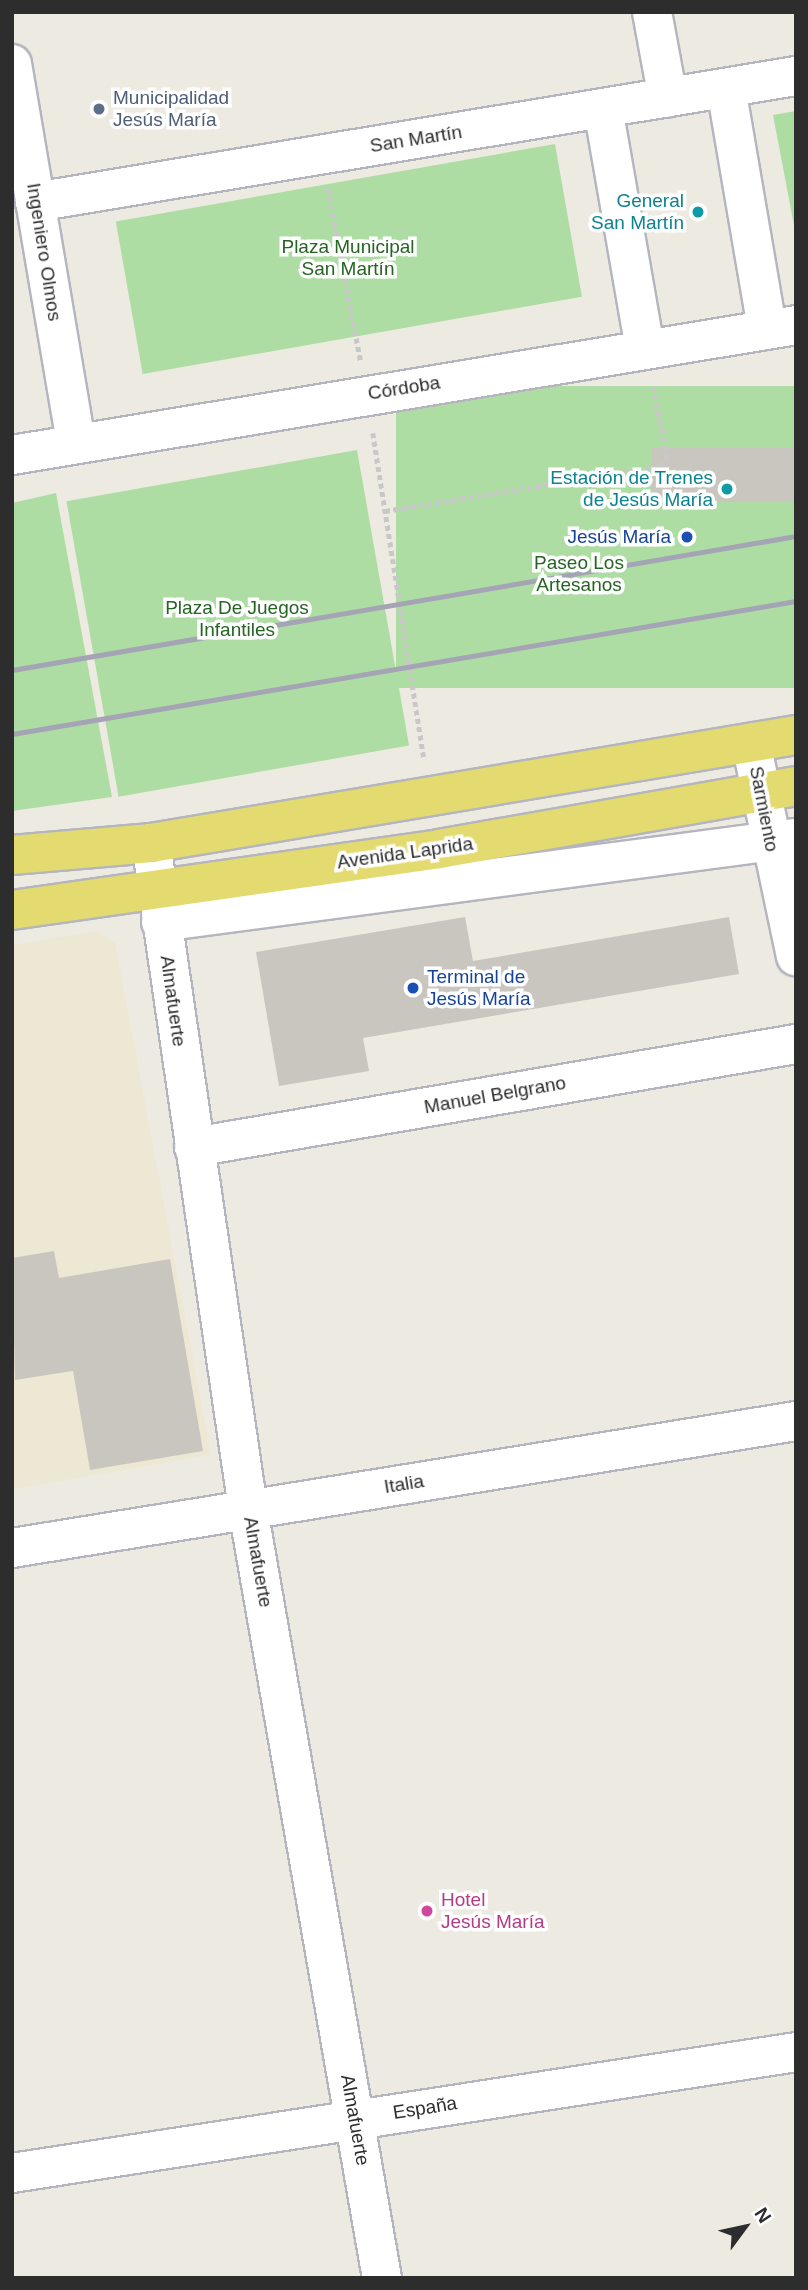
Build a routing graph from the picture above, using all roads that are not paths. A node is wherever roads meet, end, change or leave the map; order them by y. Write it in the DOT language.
graph roads {
  1 [pos="653,12"];
  2 [pos="12,64"];
  3 [pos="796,76"];
  4 [pos="726,88"];
  5 [pos="668,98"];
  6 [pos="603,108"];
  7 [pos="36,202"];
  8 [pos="781,326"];
  9 [pos="645,348"];
  10 [pos="76,441"];
  11 [pos="12,455"];
  12 [pos="796,735"];
  13 [pos="751,743"];
  14 [pos="778,789"];
  15 [pos="783,840"];
  16 [pos="151,843"];
  17 [pos="12,855"];
  18 [pos="159,905"];
  19 [pos="12,910"];
  20 [pos="796,956"];
  21 [pos="796,1044"];
  22 [pos="194,1147"];
  23 [pos="796,1421"];
  24 [pos="248,1509"];
  25 [pos="12,1548"];
  26 [pos="796,2052"];
  27 [pos="355,2118"];
  28 [pos="12,2173"];
  29 [pos="382,2278"];
  1 -- 5 [label="street"];
  2 -- 7 [label="street, Ingeniero Olmos"];
  3 -- 4 [label="street, San Martín"];
  4 -- 5 [label="street, San Martín"];
  4 -- 8 [label="street"];
  5 -- 6 [label="street, San Martín"];
  6 -- 7 [label="street, San Martín"];
  6 -- 9 [label="street"];
  7 -- 10 [label="street, Ingeniero Olmos"];
  8 -- 9 [label="street, Córdoba"];
  9 -- 10 [label="street, Córdoba"];
  10 -- 11 [label="street, Córdoba"];
  12 -- 13 [label="main road"];
  13 -- 14 [label="street, Sarmiento"];
  13 -- 16 [label="main road"];
  14 -- 15 [label="street, Sarmiento"];
  14 -- 18 [label="main road, Avenida Laprida"];
  15 -- 18 [label="street"];
  15 -- 20 [label="street, Sarmiento"];
  16 -- 17 [label="main road"];
  16 -- 18 [label="street, Almafuerte"];
  18 -- 19 [label="main road, Avenida Laprida"];
  18 -- 22 [label="street, Almafuerte"];
  21 -- 22 [label="street, Manuel Belgrano"];
  22 -- 24 [label="street, Almafuerte"];
  23 -- 24 [label="street, Italia"];
  24 -- 25 [label="street, Italia"];
  24 -- 27 [label="street, Almafuerte"];
  26 -- 27 [label="street, España"];
  27 -- 28 [label="street, España"];
  27 -- 29 [label="street, Almafuerte"];
}
